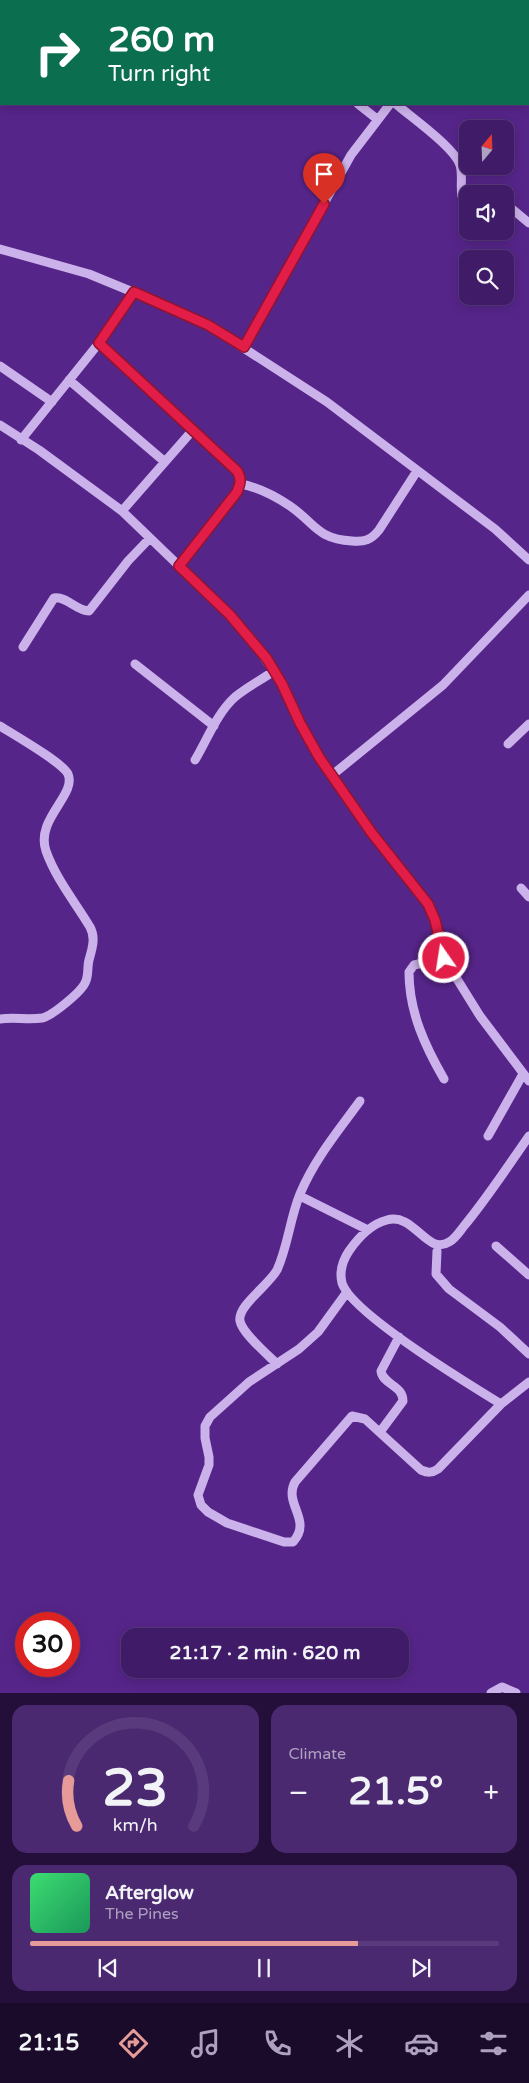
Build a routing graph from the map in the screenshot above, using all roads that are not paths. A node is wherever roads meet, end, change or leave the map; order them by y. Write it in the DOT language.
graph roads {
  1 [pos="359,105"];
  2 [pos="389,105"];
  3 [pos="397,105"];
  4 [pos="377,119"];
  5 [pos="461,185"];
  6 [pos="514,211"];
  7 [pos="529,224"];
  8 [pos="0,249"];
  9 [pos="134,292"];
  10 [pos="99,343"];
  11 [pos="244,347"];
  12 [pos="0,366"];
  13 [pos="70,380"];
  14 [pos="52,402"];
  15 [pos="0,425"];
  16 [pos="192,431"];
  17 [pos="21,440"];
  18 [pos="165,462"];
  19 [pos="417,470"];
  20 [pos="240,484"];
  21 [pos="122,510"];
  22 [pos="150,538"];
  23 [pos="529,560"];
  24 [pos="179,566"];
  25 [pos="529,595"];
  26 [pos="23,647"];
  27 [pos="135,664"];
  28 [pos="274,672"];
  29 [pos="529,724"];
  30 [pos="0,726"];
  31 [pos="214,726"];
  32 [pos="508,744"];
  33 [pos="195,760"];
  34 [pos="331,776"];
  35 [pos="521,888"];
  36 [pos="529,897"];
  37 [pos="444,958"];
  38 [pos="0,1019"];
  39 [pos="526,1077"];
  40 [pos="444,1079"];
  41 [pos="360,1101"];
  42 [pos="488,1136"];
  43 [pos="529,1136"];
  44 [pos="300,1196"];
  45 [pos="368,1230"];
  46 [pos="496,1246"];
  47 [pos="438,1251"];
  48 [pos="529,1275"];
  49 [pos="347,1292"];
  50 [pos="399,1337"];
  51 [pos="529,1354"];
  52 [pos="277,1364"];
  53 [pos="528,1384"];
  54 [pos="501,1404"];
  55 [pos="380,1432"];
  56 [pos="492,1693"];
  57 [pos="516,1693"];
  1 -- 4 [label="street"];
  2 -- 4 [label="street"];
  3 -- 5 [label="street"];
  4 -- 11 [label="street"];
  6 -- 7 [label="street"];
  8 -- 9 [label="street"];
  9 -- 10 [label="street"];
  9 -- 11 [label="street"];
  10 -- 13 [label="street"];
  10 -- 16 [label="street"];
  11 -- 19 [label="street"];
  12 -- 14 [label="street"];
  13 -- 14 [label="street"];
  13 -- 18 [label="street"];
  14 -- 17 [label="street"];
  15 -- 17 [label="street"];
  16 -- 18 [label="street"];
  16 -- 20 [label="street"];
  17 -- 21 [label="street"];
  18 -- 21 [label="street"];
  19 -- 20 [label="street"];
  19 -- 23 [label="street"];
  20 -- 24 [label="street"];
  21 -- 22 [label="street"];
  22 -- 24 [label="street"];
  22 -- 26 [label="street"];
  24 -- 28 [label="street"];
  25 -- 34 [label="street"];
  27 -- 31 [label="street"];
  28 -- 31 [label="street"];
  28 -- 34 [label="street"];
  29 -- 32 [label="street"];
  30 -- 38 [label="street"];
  31 -- 33 [label="street"];
  34 -- 37 [label="street"];
  35 -- 36 [label="street"];
  37 -- 39 [label="street"];
  37 -- 40 [label="street"];
  39 -- 42 [label="street"];
  41 -- 44 [label="street"];
  43 -- 45 [label="street"];
  44 -- 45 [label="street"];
  44 -- 52 [label="street"];
  45 -- 49 [label="street"];
  46 -- 48 [label="street"];
  47 -- 51 [label="street"];
  49 -- 50 [label="street"];
  49 -- 52 [label="street"];
  50 -- 54 [label="street"];
  50 -- 55 [label="street"];
  52 -- 55 [label="street"];
  53 -- 54 [label="street"];
  54 -- 55 [label="street"];
  56 -- 57 [label="street"];
}
